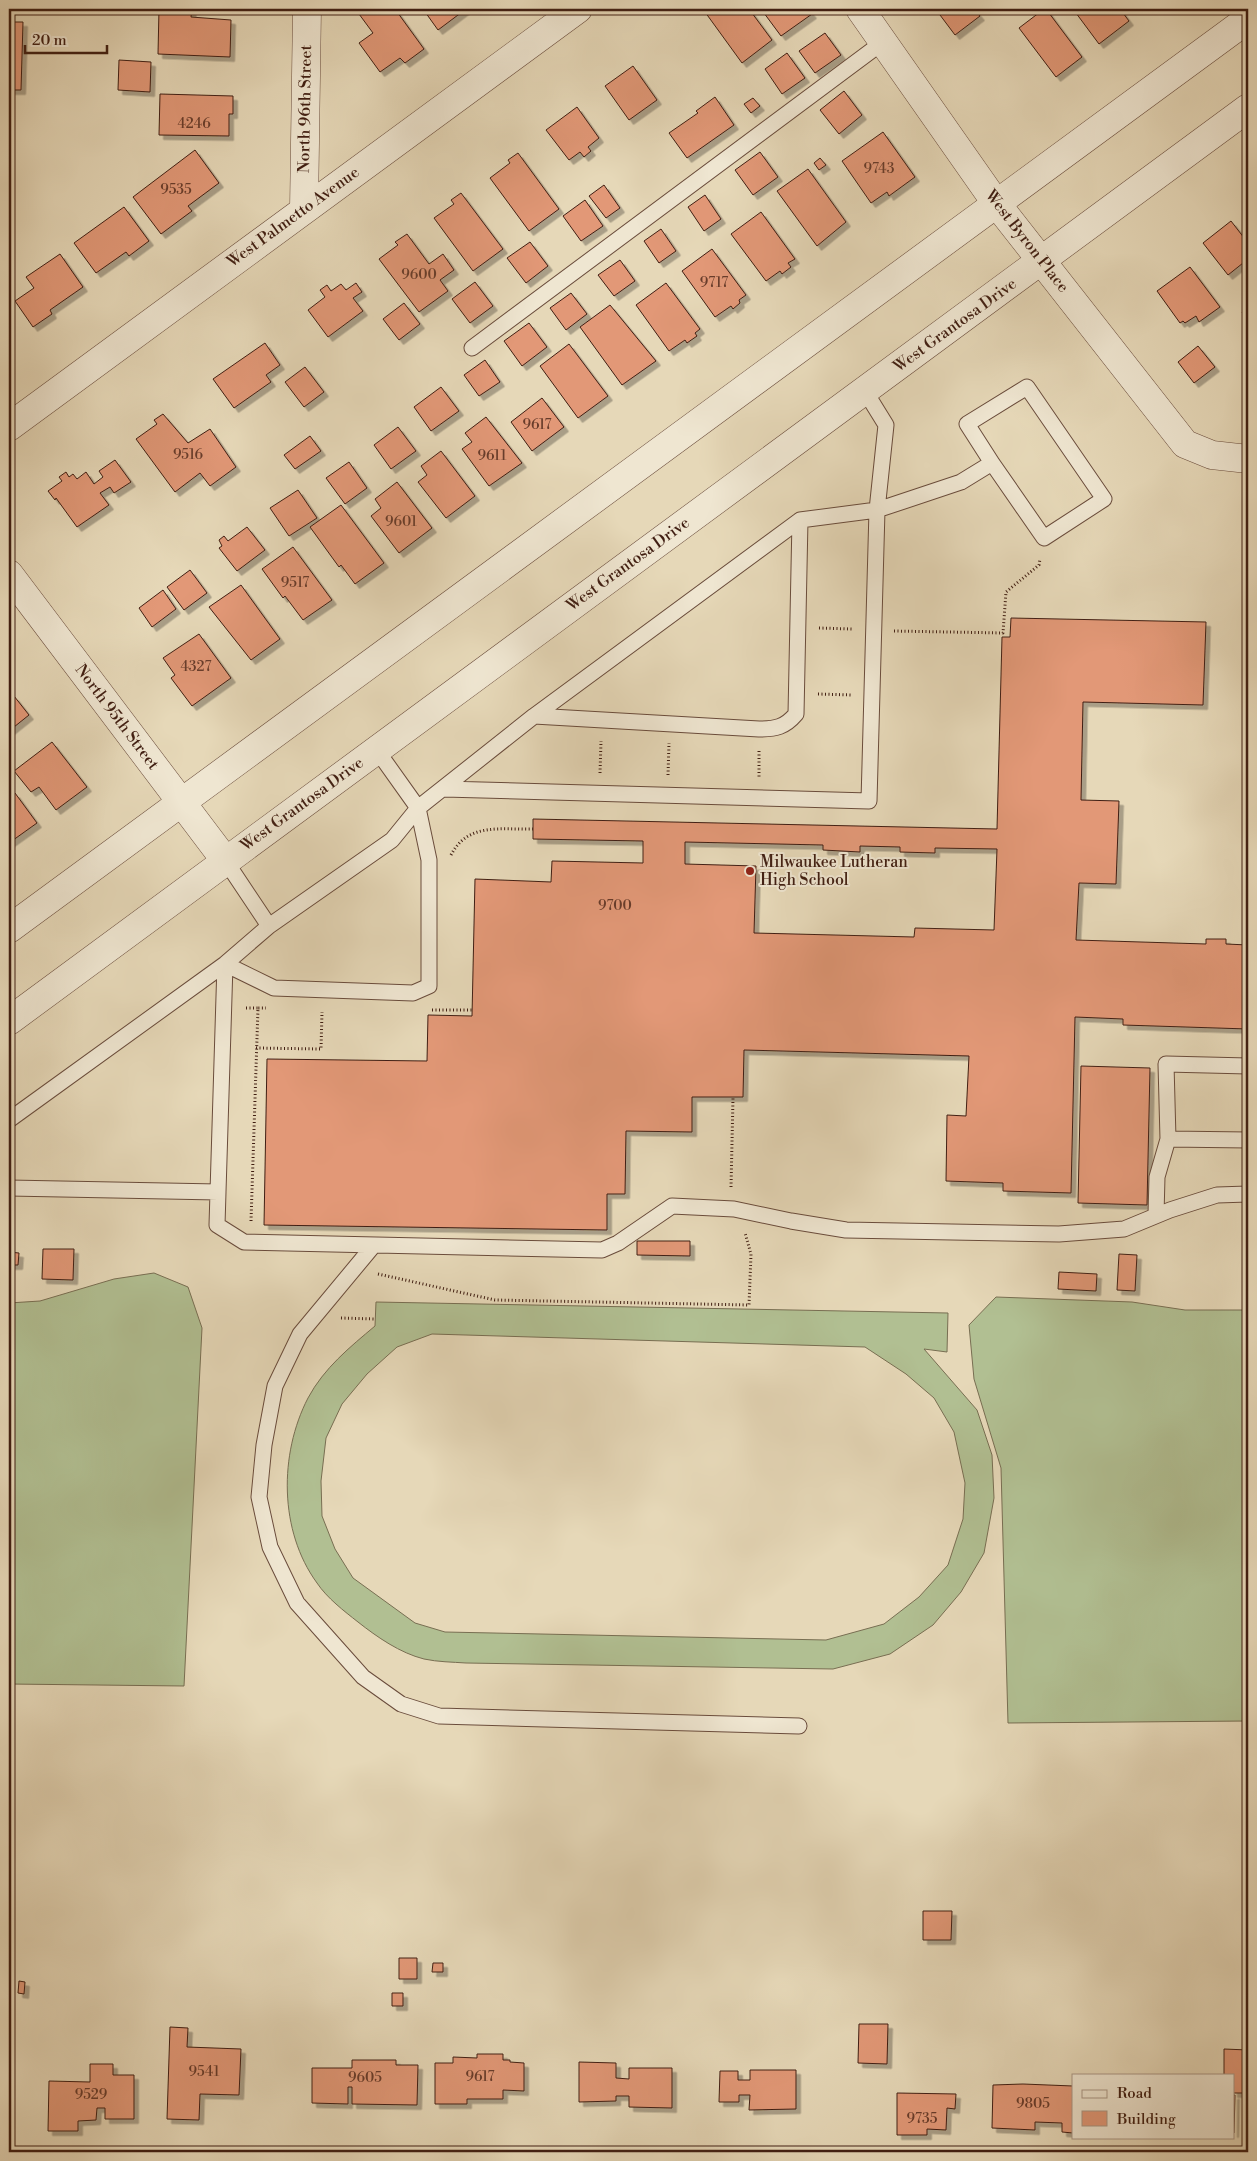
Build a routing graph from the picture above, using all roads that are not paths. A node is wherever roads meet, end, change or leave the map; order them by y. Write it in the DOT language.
graph roads {
  1 [pos="307,9"];
  2 [pos="578,9"];
  3 [pos="860,9"];
  4 [pos="1248,19"];
  5 [pos="883,42"];
  6 [pos="1248,108"];
  7 [pos="996,204"];
  8 [pos="304,209"];
  9 [pos="1042,261"];
  10 [pos="472,348"];
  11 [pos="865,391"];
  12 [pos="9,427"];
  13 [pos="1248,459"];
  14 [pos="992,463"];
  15 [pos="877,510"];
  16 [pos="800,520"];
  17 [pos="9,574"];
  18 [pos="534,716"];
  19 [pos="376,749"];
  20 [pos="444,789"];
  21 [pos="182,801"];
  22 [pos="418,808"];
  23 [pos="225,860"];
  24 [pos="269,926"];
  25 [pos="9,929"];
  26 [pos="225,964"];
  27 [pos="9,1021"];
  28 [pos="1248,1066"];
  29 [pos="9,1120"];
  30 [pos="1168,1139"];
  31 [pos="1248,1140"];
  32 [pos="9,1188"];
  33 [pos="218,1192"];
  34 [pos="1248,1194"];
  35 [pos="1156,1216"];
  36 [pos="374,1245"];
  37 [pos="799,1726"];
  1 -- 8 [label="street, North 96th Street"];
  2 -- 8 [label="street, West Palmetto Avenue"];
  3 -- 5 [label="street, West Byron Place"];
  4 -- 7 [label="street"];
  5 -- 7 [label="street, West Byron Place"];
  5 -- 10 [label="lane"];
  6 -- 9 [label="street, West Grantosa Drive"];
  7 -- 9 [label="street, West Byron Place"];
  7 -- 21 [label="street"];
  8 -- 12 [label="street, West Palmetto Avenue"];
  9 -- 11 [label="street, West Grantosa Drive"];
  9 -- 13 [label="street, West Byron Place"];
  11 -- 15 [label="lane"];
  11 -- 19 [label="street, West Grantosa Drive"];
  14 -- 14 [label="lane"];
  14 -- 15 [label="lane"];
  15 -- 16 [label="lane"];
  15 -- 20 [label="lane"];
  16 -- 18 [label="lane"];
  16 -- 18 [label="lane"];
  17 -- 21 [label="street, North 95th Street"];
  18 -- 20 [label="lane"];
  19 -- 22 [label="lane"];
  19 -- 23 [label="street, West Grantosa Drive"];
  20 -- 22 [label="lane"];
  21 -- 23 [label="street, North 95th Street"];
  21 -- 25 [label="street"];
  22 -- 24 [label="lane"];
  22 -- 26 [label="lane"];
  23 -- 24 [label="lane"];
  23 -- 27 [label="street, West Grantosa Drive"];
  24 -- 26 [label="lane"];
  26 -- 29 [label="lane"];
  26 -- 33 [label="lane"];
  28 -- 30 [label="lane"];
  30 -- 31 [label="lane"];
  30 -- 35 [label="lane"];
  32 -- 33 [label="lane"];
  33 -- 36 [label="lane"];
  34 -- 35 [label="lane"];
  35 -- 36 [label="lane"];
  36 -- 37 [label="lane"];
}
